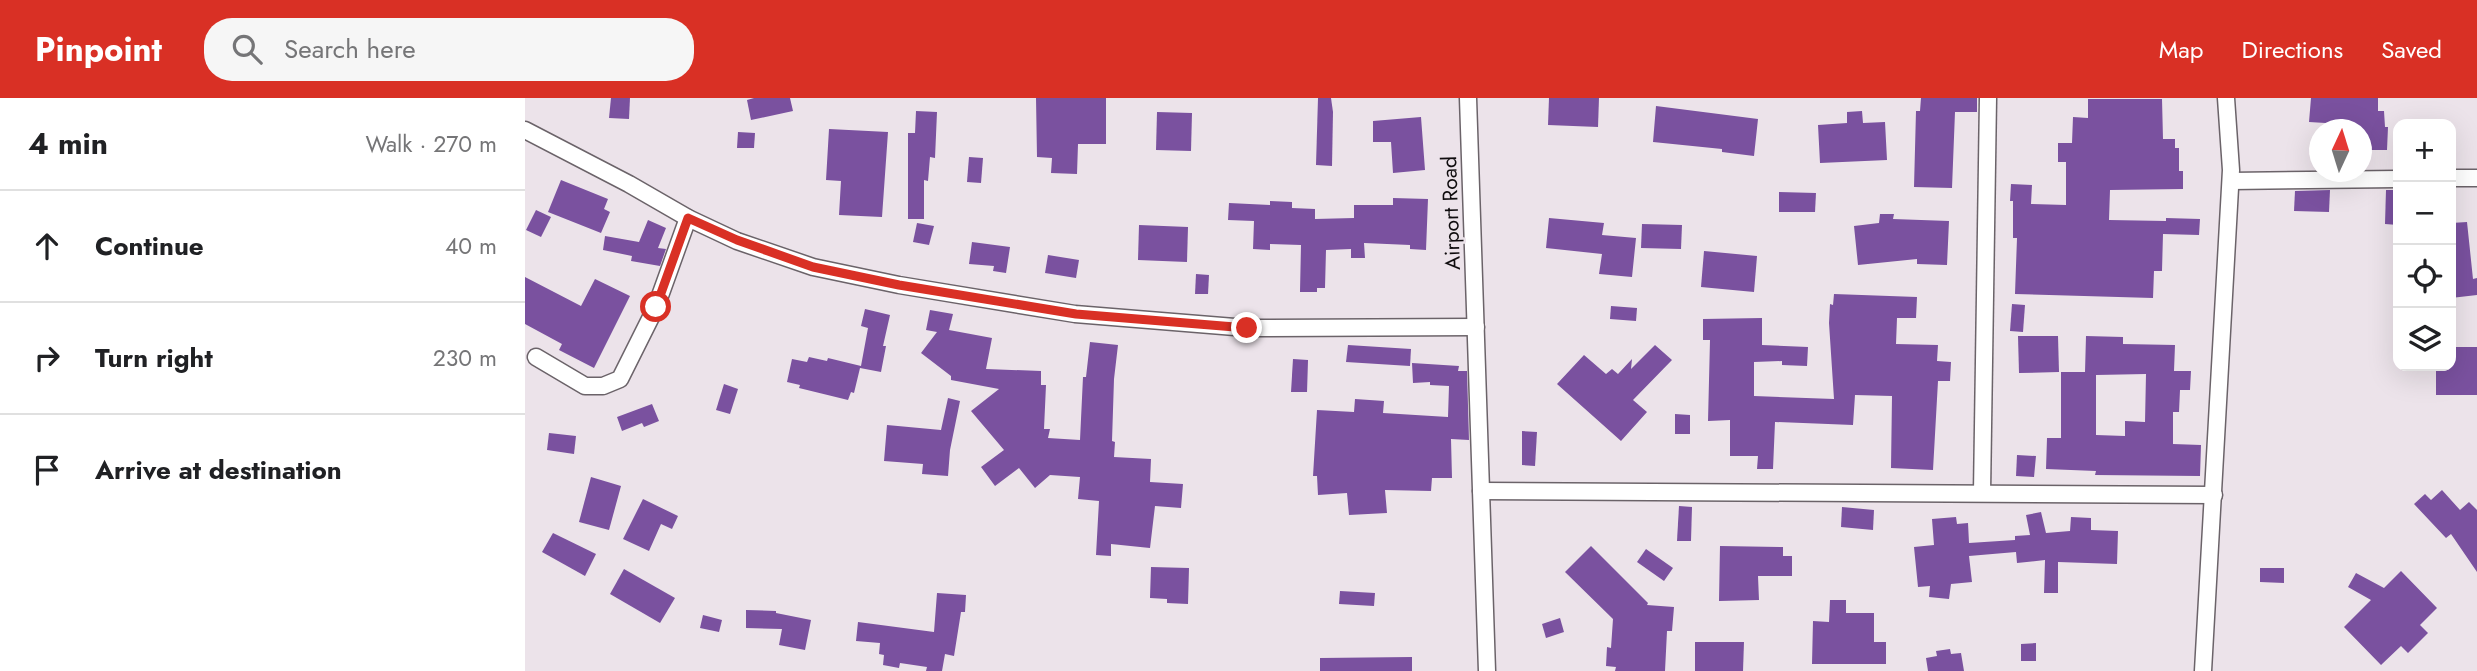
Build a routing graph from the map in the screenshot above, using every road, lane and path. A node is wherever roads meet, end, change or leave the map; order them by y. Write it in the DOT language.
graph roads {
  1 [pos="1468,98"];
  2 [pos="1988,98"];
  3 [pos="2226,98"];
  4 [pos="525,130"];
  5 [pos="2456,178"];
  6 [pos="2477,178"];
  7 [pos="2393,179"];
  8 [pos="2231,181"];
  9 [pos="688,218"];
  10 [pos="1476,327"];
  11 [pos="536,357"];
  12 [pos="1481,491"];
  13 [pos="1982,493"];
  14 [pos="2214,495"];
  15 [pos="1487,671"];
  16 [pos="2203,671"];
  1 -- 10 [label="street, Airport Road"];
  2 -- 13 [label="street"];
  3 -- 8 [label="street"];
  4 -- 9 [label="street"];
  5 -- 6 [label="street"];
  7 -- 8 [label="street"];
  8 -- 14 [label="street"];
  9 -- 10 [label="street"];
  9 -- 11 [label="street"];
  10 -- 12 [label="street, Airport Road"];
  12 -- 13 [label="street"];
  12 -- 15 [label="street, Airport Road"];
  13 -- 14 [label="street"];
  14 -- 16 [label="street"];
}
